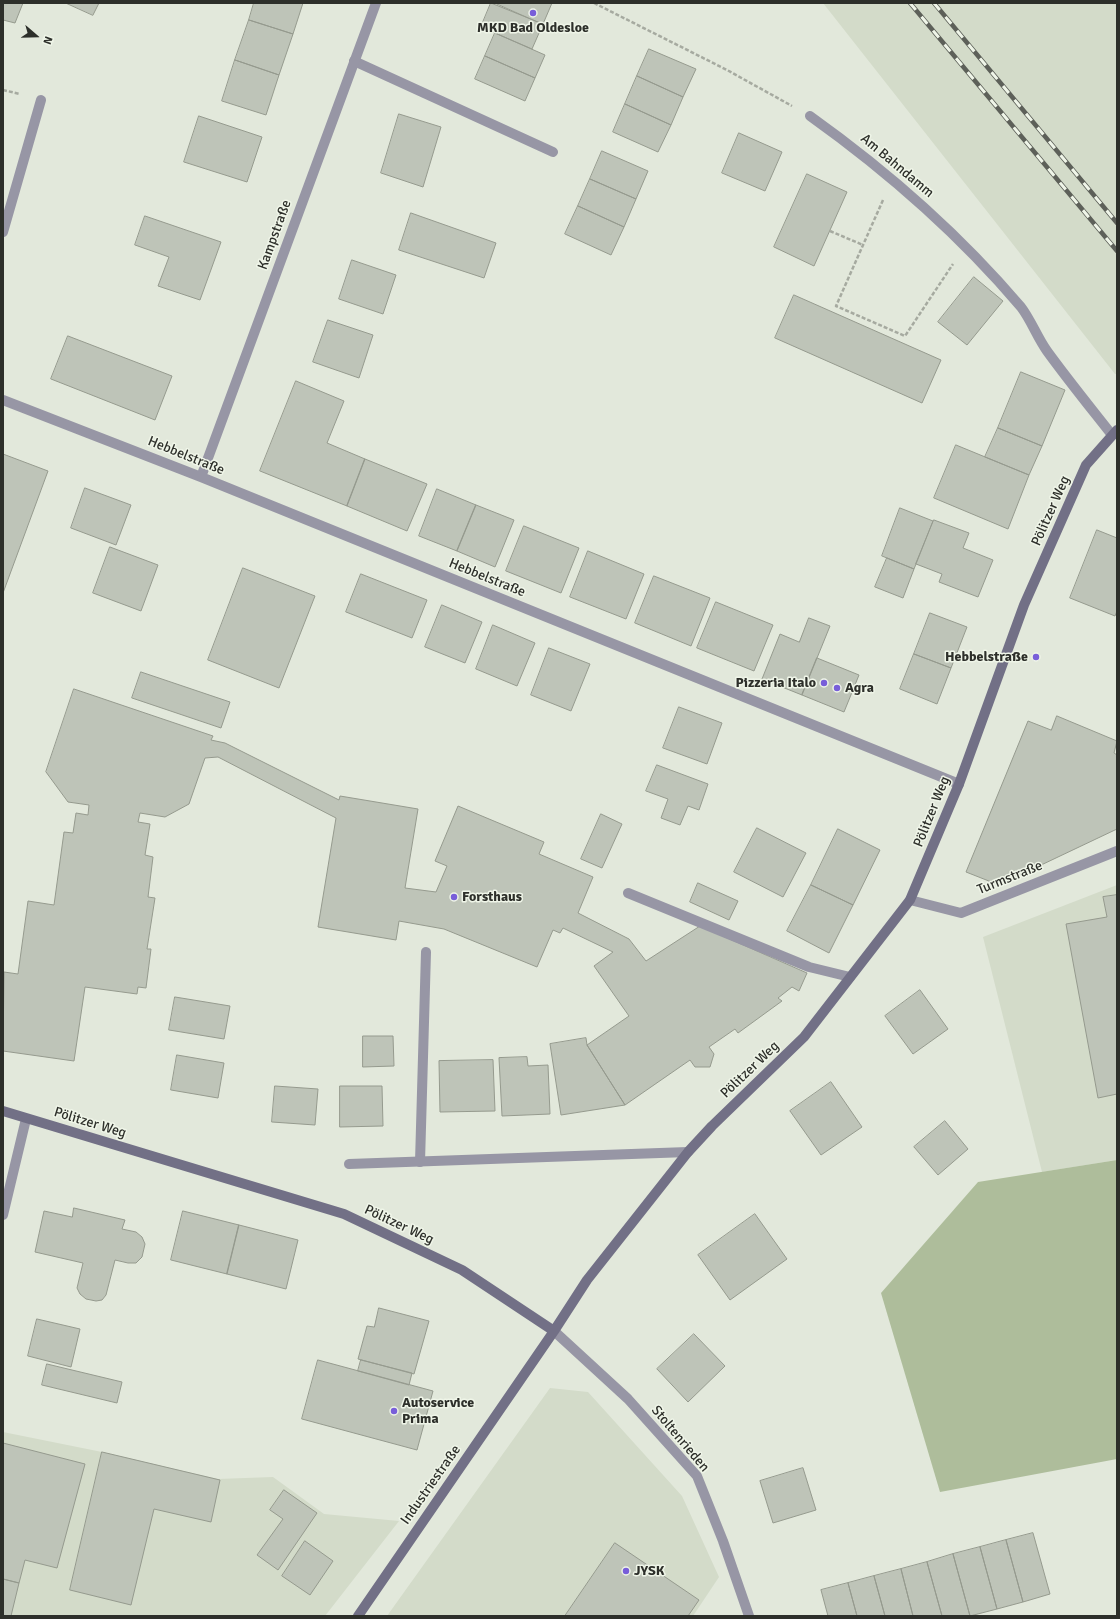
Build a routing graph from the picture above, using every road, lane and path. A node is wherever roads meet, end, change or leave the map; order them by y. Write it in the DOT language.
graph roads {
  1 [pos="376,3"];
  2 [pos="594,3"];
  3 [pos="354,61"];
  4 [pos="41,100"];
  5 [pos="810,116"];
  6 [pos="553,152"];
  7 [pos="892,179"];
  8 [pos="830,231"];
  9 [pos="3,232"];
  10 [pos="863,245"];
  11 [pos="964,247"];
  12 [pos="3,400"];
  13 [pos="1114,433"];
  14 [pos="201,477"];
  15 [pos="959,784"];
  16 [pos="1117,851"];
  17 [pos="628,892"];
  18 [pos="910,900"];
  19 [pos="426,952"];
  20 [pos="850,977"];
  21 [pos="3,1111"];
  22 [pos="26,1119"];
  23 [pos="688,1152"];
  24 [pos="420,1162"];
  25 [pos="349,1164"];
  26 [pos="3,1215"];
  27 [pos="554,1331"];
  28 [pos="358,1616"];
  29 [pos="749,1616"];
  1 -- 3 [label="street, Kampstraße"];
  2 -- 5 [label="path"];
  3 -- 6 [label="street"];
  3 -- 14 [label="street, Kampstraße"];
  4 -- 9 [label="street"];
  5 -- 7 [label="street, Am Bahndamm"];
  7 -- 10 [label="path"];
  7 -- 11 [label="street, Am Bahndamm"];
  8 -- 10 [label="path"];
  10 -- 11 [label="path"];
  11 -- 13 [label="street, Am Bahndamm"];
  12 -- 14 [label="street, Hebbelstraße"];
  13 -- 15 [label="street, Pölitzer Weg"];
  14 -- 15 [label="street, Hebbelstraße"];
  15 -- 18 [label="street, Pölitzer Weg"];
  16 -- 18 [label="street, Turmstraße"];
  17 -- 20 [label="street"];
  18 -- 20 [label="street, Pölitzer Weg"];
  19 -- 24 [label="street"];
  20 -- 23 [label="street, Pölitzer Weg"];
  21 -- 22 [label="street, Pölitzer Weg"];
  22 -- 26 [label="street"];
  22 -- 27 [label="street, Pölitzer Weg"];
  23 -- 24 [label="street"];
  23 -- 27 [label="street, Pölitzer Weg"];
  24 -- 25 [label="street"];
  27 -- 28 [label="street, Industriestraße"];
  27 -- 29 [label="street, Stoltenrieden"];
}
